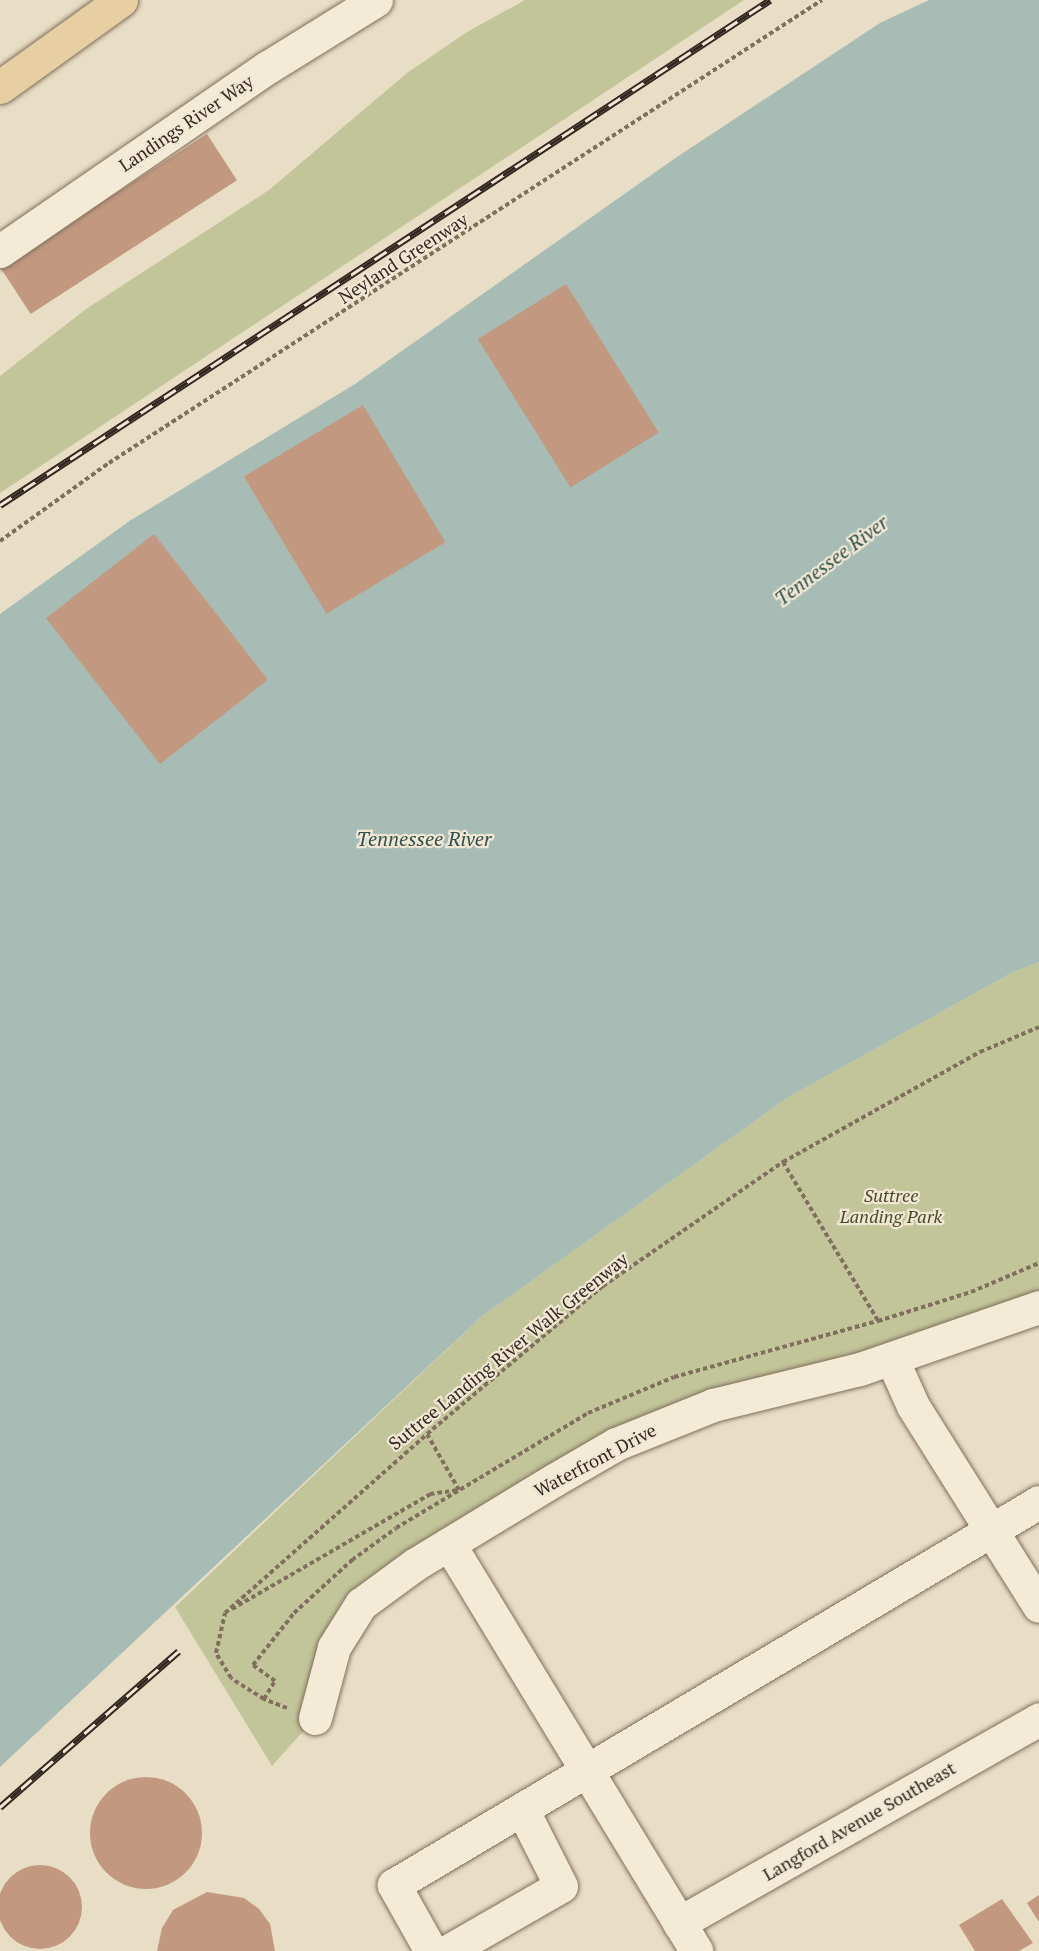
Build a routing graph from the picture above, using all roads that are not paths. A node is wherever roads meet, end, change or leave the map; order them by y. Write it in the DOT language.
graph roads {
  1 [pos="121,0"];
  2 [pos="376,0"];
  3 [pos="0,87"];
  4 [pos="0,251"];
  5 [pos="1039,1307"];
  6 [pos="892,1359"];
  7 [pos="1039,1502"];
  8 [pos="992,1530"];
  9 [pos="448,1544"];
  10 [pos="1039,1606"];
  11 [pos="315,1718"];
  12 [pos="1039,1719"];
  13 [pos="586,1770"];
  14 [pos="522,1809"];
  15 [pos="680,1923"];
  16 [pos="431,1951"];
  17 [pos="448,1951"];
  18 [pos="696,1951"];
  1 -- 3 [label="main road"];
  2 -- 4 [label="street, Landings River Way"];
  5 -- 6 [label="street, Waterfront Drive"];
  6 -- 8 [label="street"];
  6 -- 9 [label="street, Waterfront Drive"];
  7 -- 8 [label="street"];
  8 -- 10 [label="street"];
  8 -- 13 [label="street"];
  9 -- 11 [label="street, Waterfront Drive"];
  9 -- 13 [label="street"];
  12 -- 15 [label="street, Langford Avenue Southeast"];
  13 -- 14 [label="street"];
  13 -- 15 [label="street"];
  14 -- 16 [label="street"];
  14 -- 17 [label="street"];
  15 -- 18 [label="street"];
}
